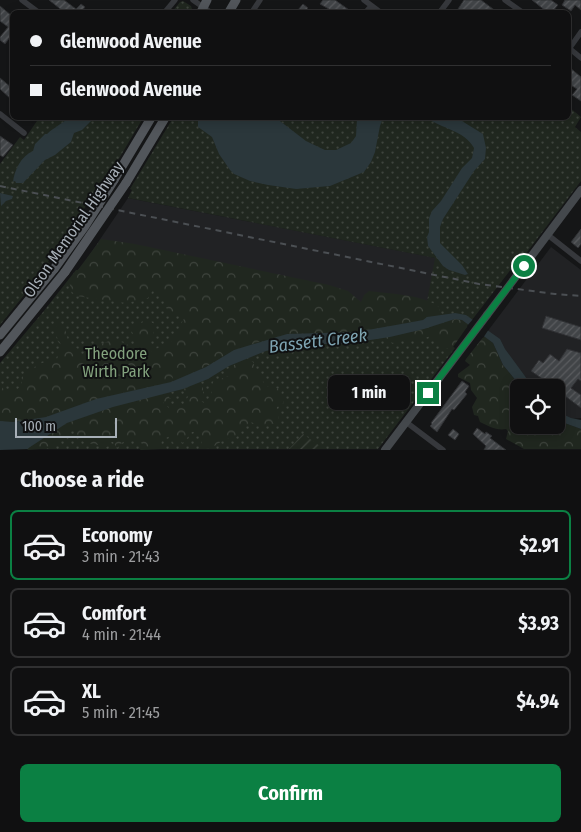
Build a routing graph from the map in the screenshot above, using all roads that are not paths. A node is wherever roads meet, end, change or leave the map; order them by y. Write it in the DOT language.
graph roads {
  1 [pos="22,0"];
  2 [pos="193,0"];
  3 [pos="364,0"];
  4 [pos="505,0"];
  5 [pos="371,6"];
  6 [pos="206,8"];
  7 [pos="35,10"];
  8 [pos="368,10"];
  9 [pos="377,10"];
  10 [pos="519,10"];
  11 [pos="581,32"];
  12 [pos="571,45"];
  13 [pos="571,50"];
  14 [pos="581,58"];
  15 [pos="0,114"];
  16 [pos="150,120"];
  17 [pos="164,120"];
  18 [pos="24,133"];
  19 [pos="581,190"];
  20 [pos="548,235"];
  21 [pos="581,261"];
  22 [pos="0,336"];
  23 [pos="0,352"];
  24 [pos="406,422"];
  25 [pos="384,450"];
  26 [pos="443,450"];
  1 -- 7 [label="street"];
  2 -- 6 [label="street"];
  3 -- 5 [label="street"];
  4 -- 10 [label="street"];
  5 -- 8 [label="street"];
  5 -- 9 [label="street"];
  11 -- 12 [label="street"];
  13 -- 14 [label="street"];
  15 -- 18 [label="street"];
  16 -- 22 [label="main road, Olson Memorial Highway, bridge"];
  17 -- 23 [label="main road, Olson Memorial Highway, bridge"];
  19 -- 20 [label="street"];
  20 -- 21 [label="street"];
  20 -- 24 [label="street, bridge"];
  24 -- 25 [label="street"];
  24 -- 26 [label="street"];
}
